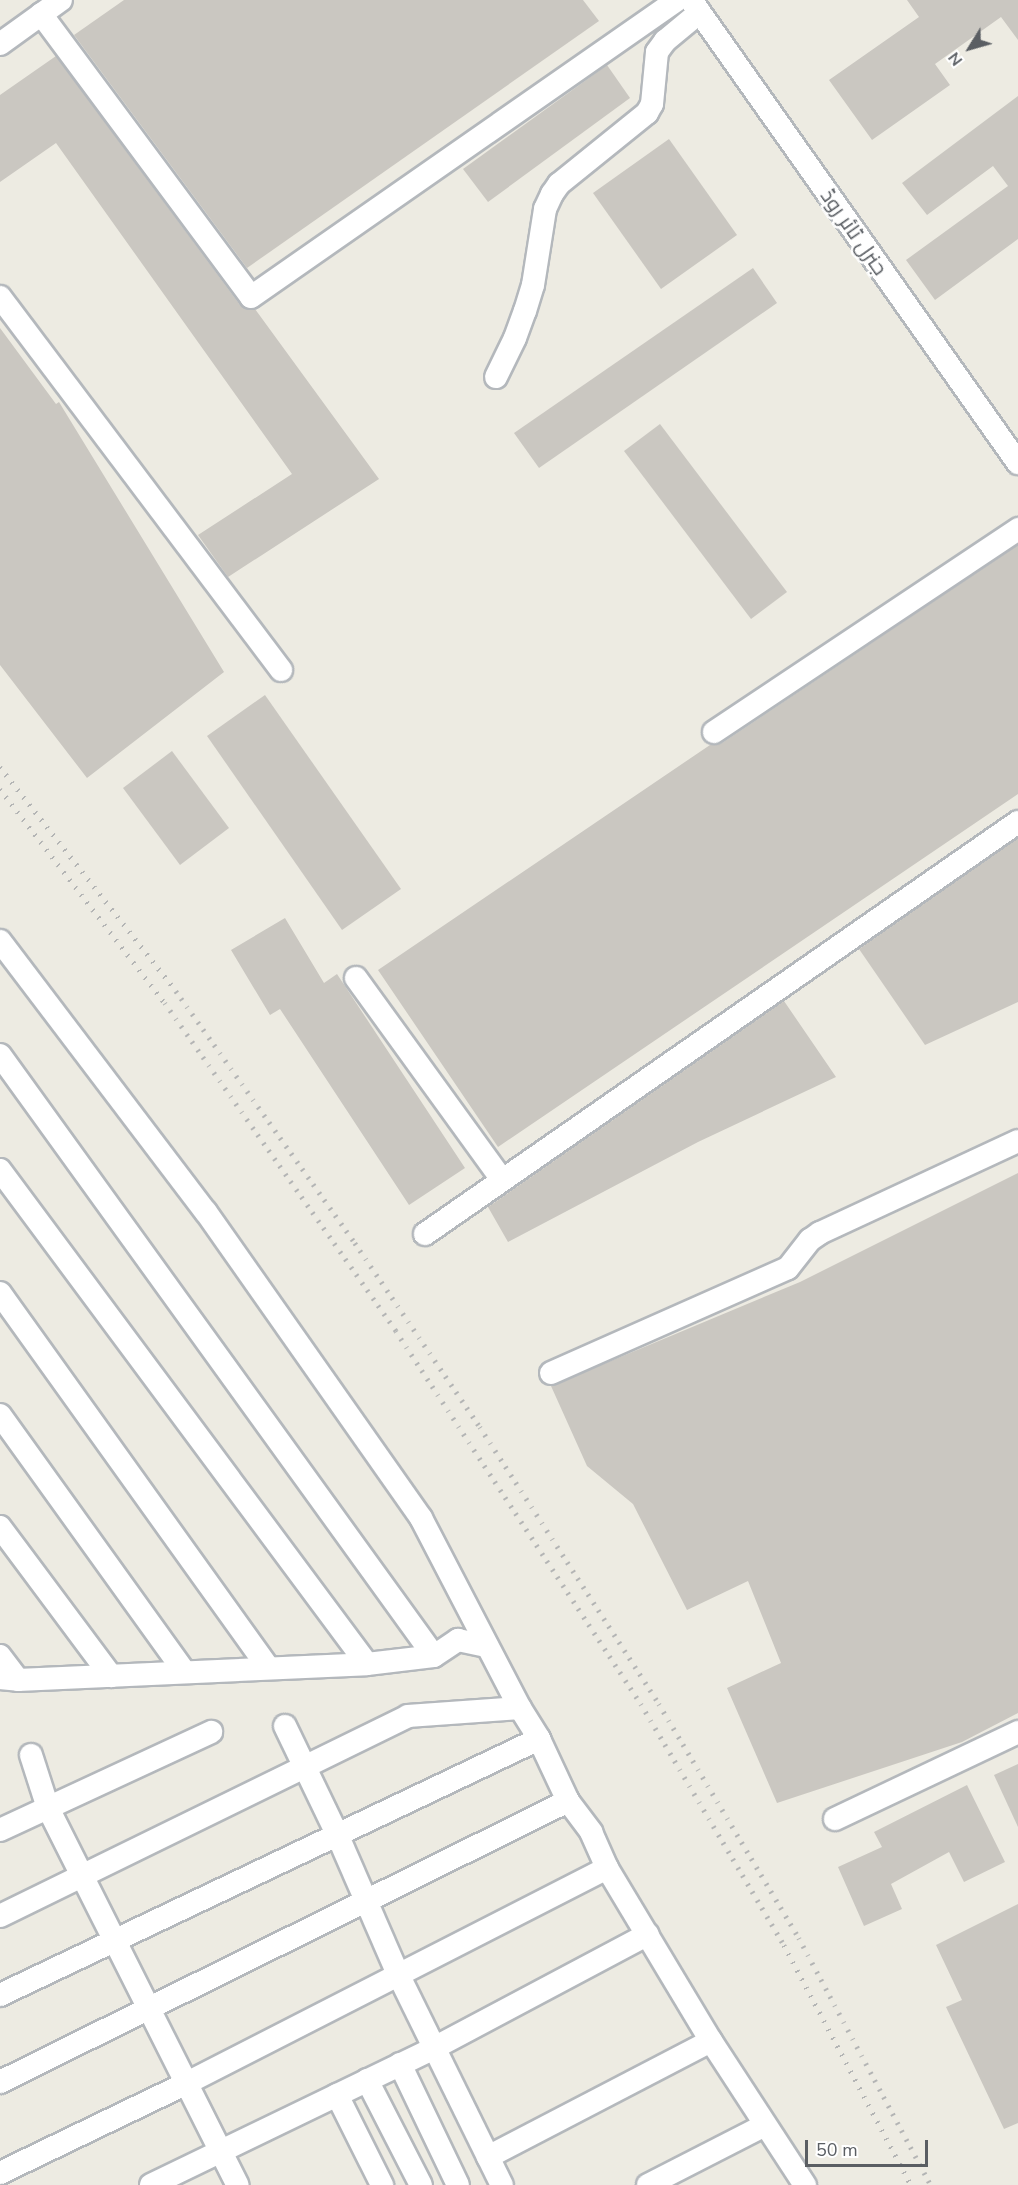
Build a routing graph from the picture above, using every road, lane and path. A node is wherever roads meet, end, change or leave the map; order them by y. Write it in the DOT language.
graph roads {
  1 [pos="61,0"];
  2 [pos="678,0"];
  3 [pos="696,6"];
  4 [pos="41,14"];
  5 [pos="0,44"];
  6 [pos="0,297"];
  7 [pos="496,377"];
  8 [pos="1018,463"];
  9 [pos="1018,529"];
  10 [pos="281,670"];
  11 [pos="714,732"];
  12 [pos="1018,822"];
  13 [pos="0,941"];
  14 [pos="356,978"];
  15 [pos="0,1055"];
  16 [pos="1018,1141"];
  17 [pos="0,1170"];
  18 [pos="502,1180"];
  19 [pos="425,1234"];
  20 [pos="0,1293"];
  21 [pos="551,1373"];
  22 [pos="0,1415"];
  23 [pos="0,1527"];
  24 [pos="487,1646"];
  25 [pos="0,1656"];
  26 [pos="434,1656"];
  27 [pos="367,1664"];
  28 [pos="268,1667"];
  29 [pos="184,1671"];
  30 [pos="111,1676"];
  31 [pos="9,1679"];
  32 [pos="520,1707"];
  33 [pos="285,1726"];
  34 [pos="211,1732"];
  35 [pos="1018,1732"];
  36 [pos="539,1738"];
  37 [pos="31,1755"];
  38 [pos="303,1767"];
  39 [pos="568,1801"];
  40 [pos="48,1808"];
  41 [pos="835,1819"];
  42 [pos="0,1830"];
  43 [pos="337,1834"];
  44 [pos="607,1868"];
  45 [pos="83,1876"];
  46 [pos="366,1903"];
  47 [pos="0,1916"];
  48 [pos="648,1934"];
  49 [pos="116,1940"];
  50 [pos="398,1974"];
  51 [pos="0,1995"];
  52 [pos="150,2007"];
  53 [pos="711,2041"];
  54 [pos="434,2048"];
  55 [pos="400,2064"];
  56 [pos="367,2080"];
  57 [pos="0,2082"];
  58 [pos="187,2083"];
  59 [pos="337,2095"];
  60 [pos="765,2125"];
  61 [pos="221,2150"];
  62 [pos="488,2157"];
  63 [pos="0,2173"];
  64 [pos="151,2185"];
  65 [pos="238,2185"];
  66 [pos="382,2185"];
  67 [pos="421,2185"];
  68 [pos="458,2185"];
  69 [pos="502,2185"];
  70 [pos="648,2185"];
  71 [pos="805,2185"];
  1 -- 4 [label="street"];
  2 -- 4 [label="street"];
  3 -- 7 [label="street"];
  3 -- 8 [label="street, جنرل ٹائر روڈ"];
  4 -- 5 [label="street"];
  6 -- 10 [label="street"];
  9 -- 11 [label="street"];
  12 -- 18 [label="street"];
  13 -- 24 [label="street"];
  14 -- 18 [label="street"];
  15 -- 26 [label="street"];
  16 -- 21 [label="street"];
  17 -- 27 [label="street"];
  18 -- 19 [label="street"];
  20 -- 28 [label="street"];
  22 -- 29 [label="street"];
  23 -- 30 [label="street"];
  24 -- 26 [label="street"];
  24 -- 32 [label="street"];
  25 -- 31 [label="street"];
  26 -- 27 [label="street"];
  27 -- 28 [label="street"];
  28 -- 29 [label="street"];
  29 -- 30 [label="street"];
  30 -- 31 [label="street"];
  32 -- 36 [label="street"];
  32 -- 38 [label="street"];
  33 -- 38 [label="street"];
  34 -- 40 [label="street"];
  35 -- 41 [label="street"];
  36 -- 39 [label="street"];
  36 -- 43 [label="street"];
  37 -- 40 [label="street"];
  38 -- 43 [label="street"];
  38 -- 45 [label="street"];
  39 -- 44 [label="street"];
  39 -- 46 [label="street"];
  40 -- 42 [label="street"];
  40 -- 45 [label="street"];
  43 -- 46 [label="street"];
  43 -- 49 [label="street"];
  44 -- 48 [label="street"];
  44 -- 50 [label="street"];
  45 -- 47 [label="street"];
  45 -- 49 [label="street"];
  46 -- 50 [label="street"];
  46 -- 52 [label="street"];
  48 -- 53 [label="street"];
  48 -- 54 [label="street"];
  49 -- 51 [label="street"];
  49 -- 52 [label="street"];
  50 -- 54 [label="street"];
  50 -- 58 [label="street"];
  52 -- 57 [label="street"];
  52 -- 58 [label="street"];
  53 -- 60 [label="street"];
  53 -- 62 [label="street"];
  54 -- 55 [label="street"];
  54 -- 62 [label="street"];
  55 -- 56 [label="street"];
  55 -- 68 [label="street"];
  56 -- 59 [label="street"];
  56 -- 67 [label="street"];
  58 -- 61 [label="street"];
  58 -- 63 [label="street"];
  59 -- 61 [label="street"];
  59 -- 66 [label="street"];
  60 -- 70 [label="street"];
  60 -- 71 [label="street"];
  61 -- 64 [label="street"];
  61 -- 65 [label="street"];
  62 -- 69 [label="street"];
}
